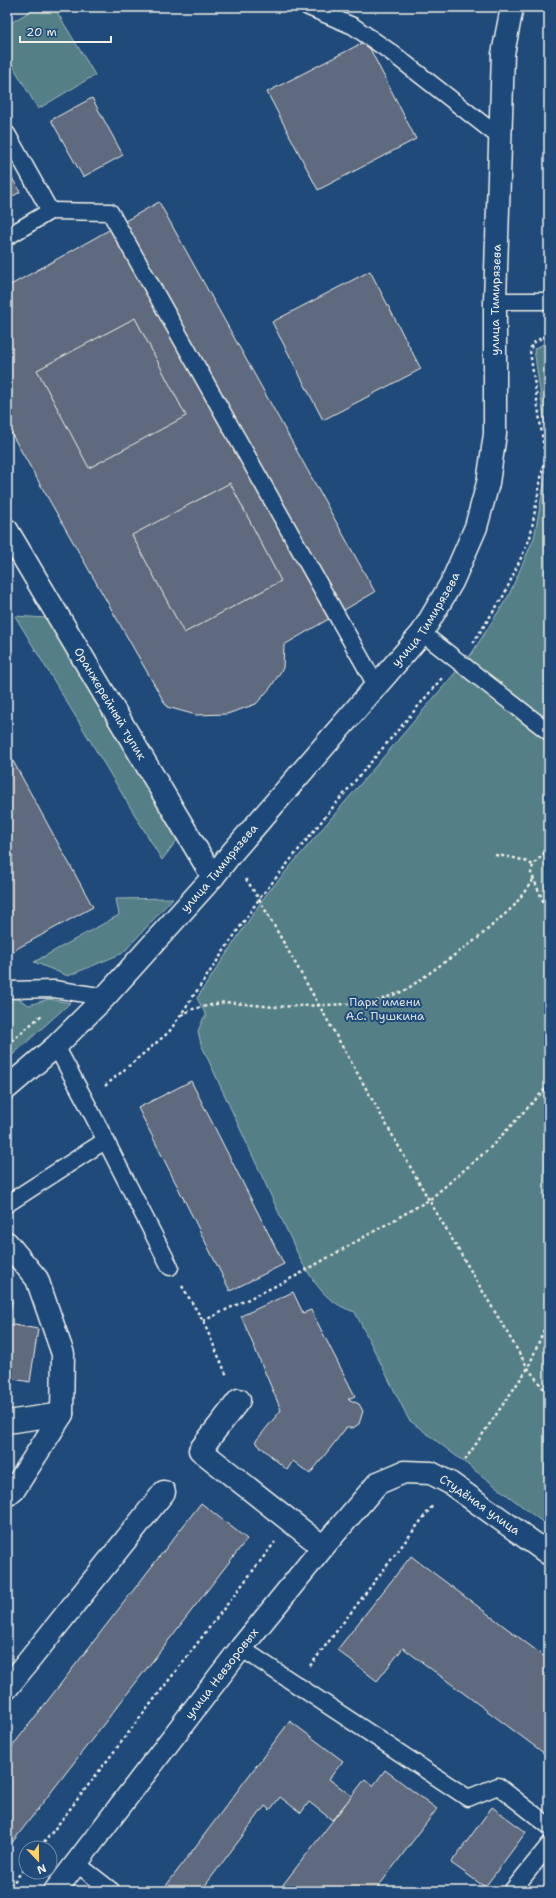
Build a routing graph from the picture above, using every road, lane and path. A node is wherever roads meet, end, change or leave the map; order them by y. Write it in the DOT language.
graph roads {
  1 [pos="308,7"];
  2 [pos="512,7"];
  3 [pos="7,134"];
  4 [pos="502,139"];
  5 [pos="50,211"];
  6 [pos="7,237"];
  7 [pos="495,301"];
  8 [pos="549,301"];
  9 [pos="549,333"];
  10 [pos="7,530"];
  11 [pos="422,633"];
  12 [pos="458,661"];
  13 [pos="377,687"];
  14 [pos="549,732"];
  15 [pos="549,848"];
  16 [pos="495,855"];
  17 [pos="533,865"];
  18 [pos="213,877"];
  19 [pos="533,880"];
  20 [pos="549,915"];
  21 [pos="274,926"];
  22 [pos="7,990"];
  23 [pos="69,991"];
  24 [pos="105,997"];
  25 [pos="320,1006"];
  26 [pos="179,1016"];
  27 [pos="7,1045"];
  28 [pos="56,1046"];
  29 [pos="549,1084"];
  30 [pos="7,1088"];
  31 [pos="86,1102"];
  32 [pos="106,1140"];
  33 [pos="429,1200"];
  34 [pos="7,1204"];
  35 [pos="7,1243"];
  36 [pos="170,1267"];
  37 [pos="549,1318"];
  38 [pos="203,1321"];
  39 [pos="528,1368"];
  40 [pos="549,1393"];
  41 [pos="239,1400"];
  42 [pos="62,1414"];
  43 [pos="7,1422"];
  44 [pos="461,1465"];
  45 [pos="404,1472"];
  46 [pos="164,1492"];
  47 [pos="7,1496"];
  48 [pos="437,1500"];
  49 [pos="291,1521"];
  50 [pos="323,1547"];
  51 [pos="549,1554"];
  52 [pos="241,1648"];
  53 [pos="295,1685"];
  54 [pos="7,1688"];
  55 [pos="549,1826"];
  56 [pos="46,1840"];
  57 [pos="549,1845"];
  58 [pos="76,1863"];
  59 [pos="18,1877"];
  60 [pos="7,1891"];
  61 [pos="54,1891"];
  62 [pos="112,1891"];
  63 [pos="512,1891"];
  1 -- 4 [label="lane"];
  2 -- 4 [label="street, улица Тимирязева"];
  3 -- 5 [label="lane"];
  4 -- 7 [label="street, улица Тимирязева"];
  5 -- 6 [label="lane"];
  5 -- 13 [label="lane"];
  7 -- 8 [label="lane"];
  7 -- 11 [label="street, улица Тимирязева"];
  9 -- 12 [label="path"];
  10 -- 18 [label="street, Оранжерейный тупик"];
  11 -- 12 [label="lane"];
  11 -- 13 [label="street, улица Тимирязева"];
  12 -- 14 [label="lane"];
  12 -- 26 [label="path"];
  13 -- 18 [label="street, улица Тимирязева"];
  15 -- 17 [label="path"];
  16 -- 17 [label="path"];
  17 -- 19 [label="path"];
  18 -- 24 [label="street, улица Тимирязева"];
  19 -- 20 [label="path"];
  19 -- 25 [label="path"];
  21 -- 25 [label="path"];
  22 -- 23 [label="lane"];
  23 -- 24 [label="lane"];
  23 -- 27 [label="path"];
  24 -- 28 [label="street, улица Тимирязева"];
  25 -- 26 [label="path"];
  25 -- 33 [label="path"];
  26 -- 31 [label="path"];
  28 -- 30 [label="street, улица Тимирязева"];
  28 -- 31 [label="lane"];
  29 -- 33 [label="path"];
  31 -- 32 [label="lane"];
  32 -- 34 [label="lane"];
  32 -- 36 [label="lane"];
  33 -- 38 [label="path"];
  33 -- 39 [label="path"];
  35 -- 42 [label="street"];
  36 -- 38 [label="path"];
  37 -- 39 [label="path"];
  38 -- 41 [label="path"];
  39 -- 40 [label="path"];
  39 -- 44 [label="path"];
  41 -- 49 [label="street"];
  42 -- 43 [label="street"];
  42 -- 47 [label="street"];
  45 -- 50 [label="street, улица Невзоровых"];
  45 -- 51 [label="street, Студёная улица"];
  46 -- 54 [label="street"];
  48 -- 53 [label="path"];
  49 -- 50 [label="street"];
  49 -- 56 [label="path"];
  50 -- 52 [label="street, улица Невзоровых"];
  52 -- 53 [label="lane"];
  52 -- 58 [label="street, улица Невзоровых"];
  53 -- 55 [label="lane"];
  57 -- 63 [label="lane"];
  58 -- 61 [label="street, улица Невзоровых"];
  58 -- 62 [label="lane"];
  59 -- 60 [label="path"];
}
